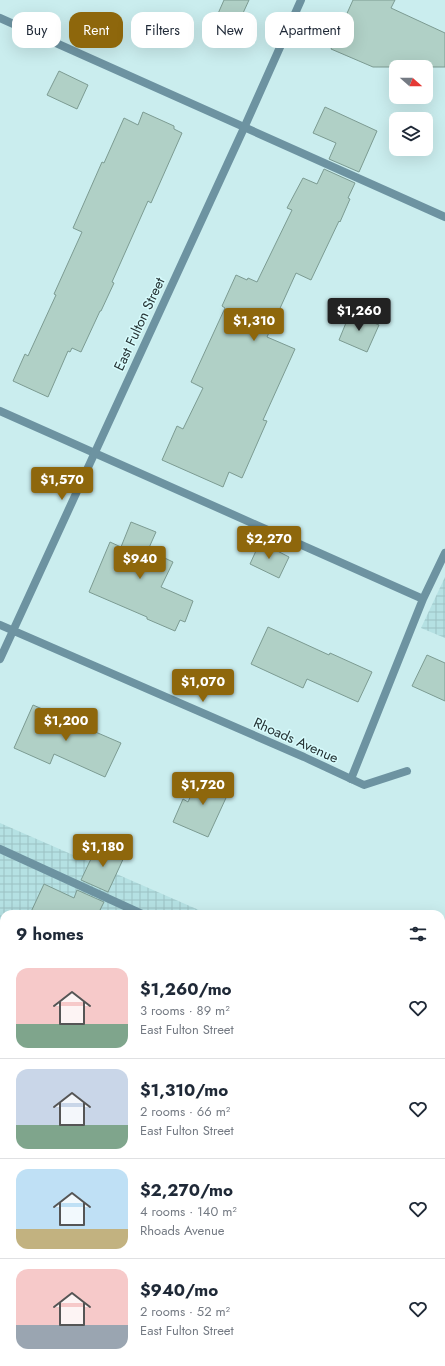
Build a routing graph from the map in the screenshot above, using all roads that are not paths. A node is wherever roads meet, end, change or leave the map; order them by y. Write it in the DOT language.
graph roads {
  1 [pos="301,0"];
  2 [pos="0,18"];
  3 [pos="244,128"];
  4 [pos="445,218"];
  5 [pos="0,411"];
  6 [pos="94,453"];
  7 [pos="445,553"];
  8 [pos="423,599"];
  9 [pos="0,625"];
  10 [pos="13,631"];
  11 [pos="0,659"];
  12 [pos="407,771"];
  13 [pos="351,779"];
  14 [pos="0,849"];
  15 [pos="133,910"];
  1 -- 3 [label="street, East Fulton Street"];
  2 -- 3 [label="street"];
  3 -- 4 [label="street"];
  3 -- 6 [label="street, East Fulton Street"];
  5 -- 6 [label="street"];
  6 -- 8 [label="street"];
  6 -- 10 [label="street, East Fulton Street"];
  7 -- 8 [label="street"];
  8 -- 13 [label="street"];
  9 -- 10 [label="street, Rhoads Avenue"];
  10 -- 11 [label="street, East Fulton Street"];
  10 -- 13 [label="street, Rhoads Avenue"];
  12 -- 13 [label="street, Rhoads Avenue"];
  14 -- 15 [label="street"];
}
